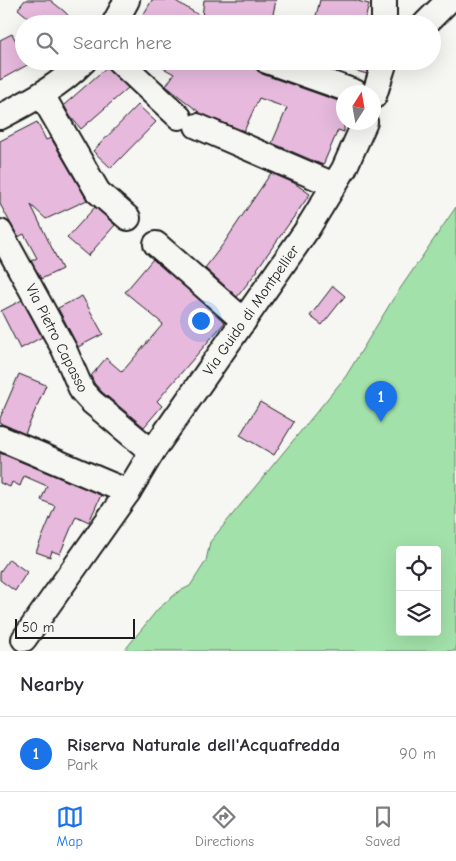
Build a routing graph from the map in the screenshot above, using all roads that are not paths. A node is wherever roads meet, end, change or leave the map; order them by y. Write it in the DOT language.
graph roads {
  1 [pos="128,0"];
  2 [pos="384,0"];
  3 [pos="449,0"];
  4 [pos="119,15"];
  5 [pos="384,15"];
  6 [pos="434,15"];
  7 [pos="74,70"];
  8 [pos="129,70"];
  9 [pos="292,70"];
  10 [pos="383,70"];
  11 [pos="336,85"];
  12 [pos="378,85"];
  13 [pos="42,95"];
  14 [pos="0,117"];
  15 [pos="362,130"];
  16 [pos="334,185"];
  17 [pos="128,218"];
  18 [pos="0,232"];
  19 [pos="156,244"];
  20 [pos="244,321"];
  21 [pos="0,438"];
  22 [pos="152,452"];
  23 [pos="128,492"];
  24 [pos="24,639"];
  1 -- 4 [label="street"];
  2 -- 5 [label="street"];
  3 -- 6 [label="street"];
  7 -- 13 [label="street"];
  8 -- 16 [label="street"];
  9 -- 11 [label="street"];
  10 -- 12 [label="street"];
  13 -- 14 [label="street"];
  13 -- 17 [label="street"];
  15 -- 16 [label="street, Via Guido di Montpellier"];
  16 -- 20 [label="street, Via Guido di Montpellier"];
  18 -- 22 [label="street, Via Pietro Capasso"];
  19 -- 20 [label="street"];
  20 -- 22 [label="street, Via Guido di Montpellier"];
  21 -- 23 [label="street"];
  22 -- 23 [label="street, Via Guido di Montpellier"];
  23 -- 24 [label="street, Via Guido di Montpellier"];
}
